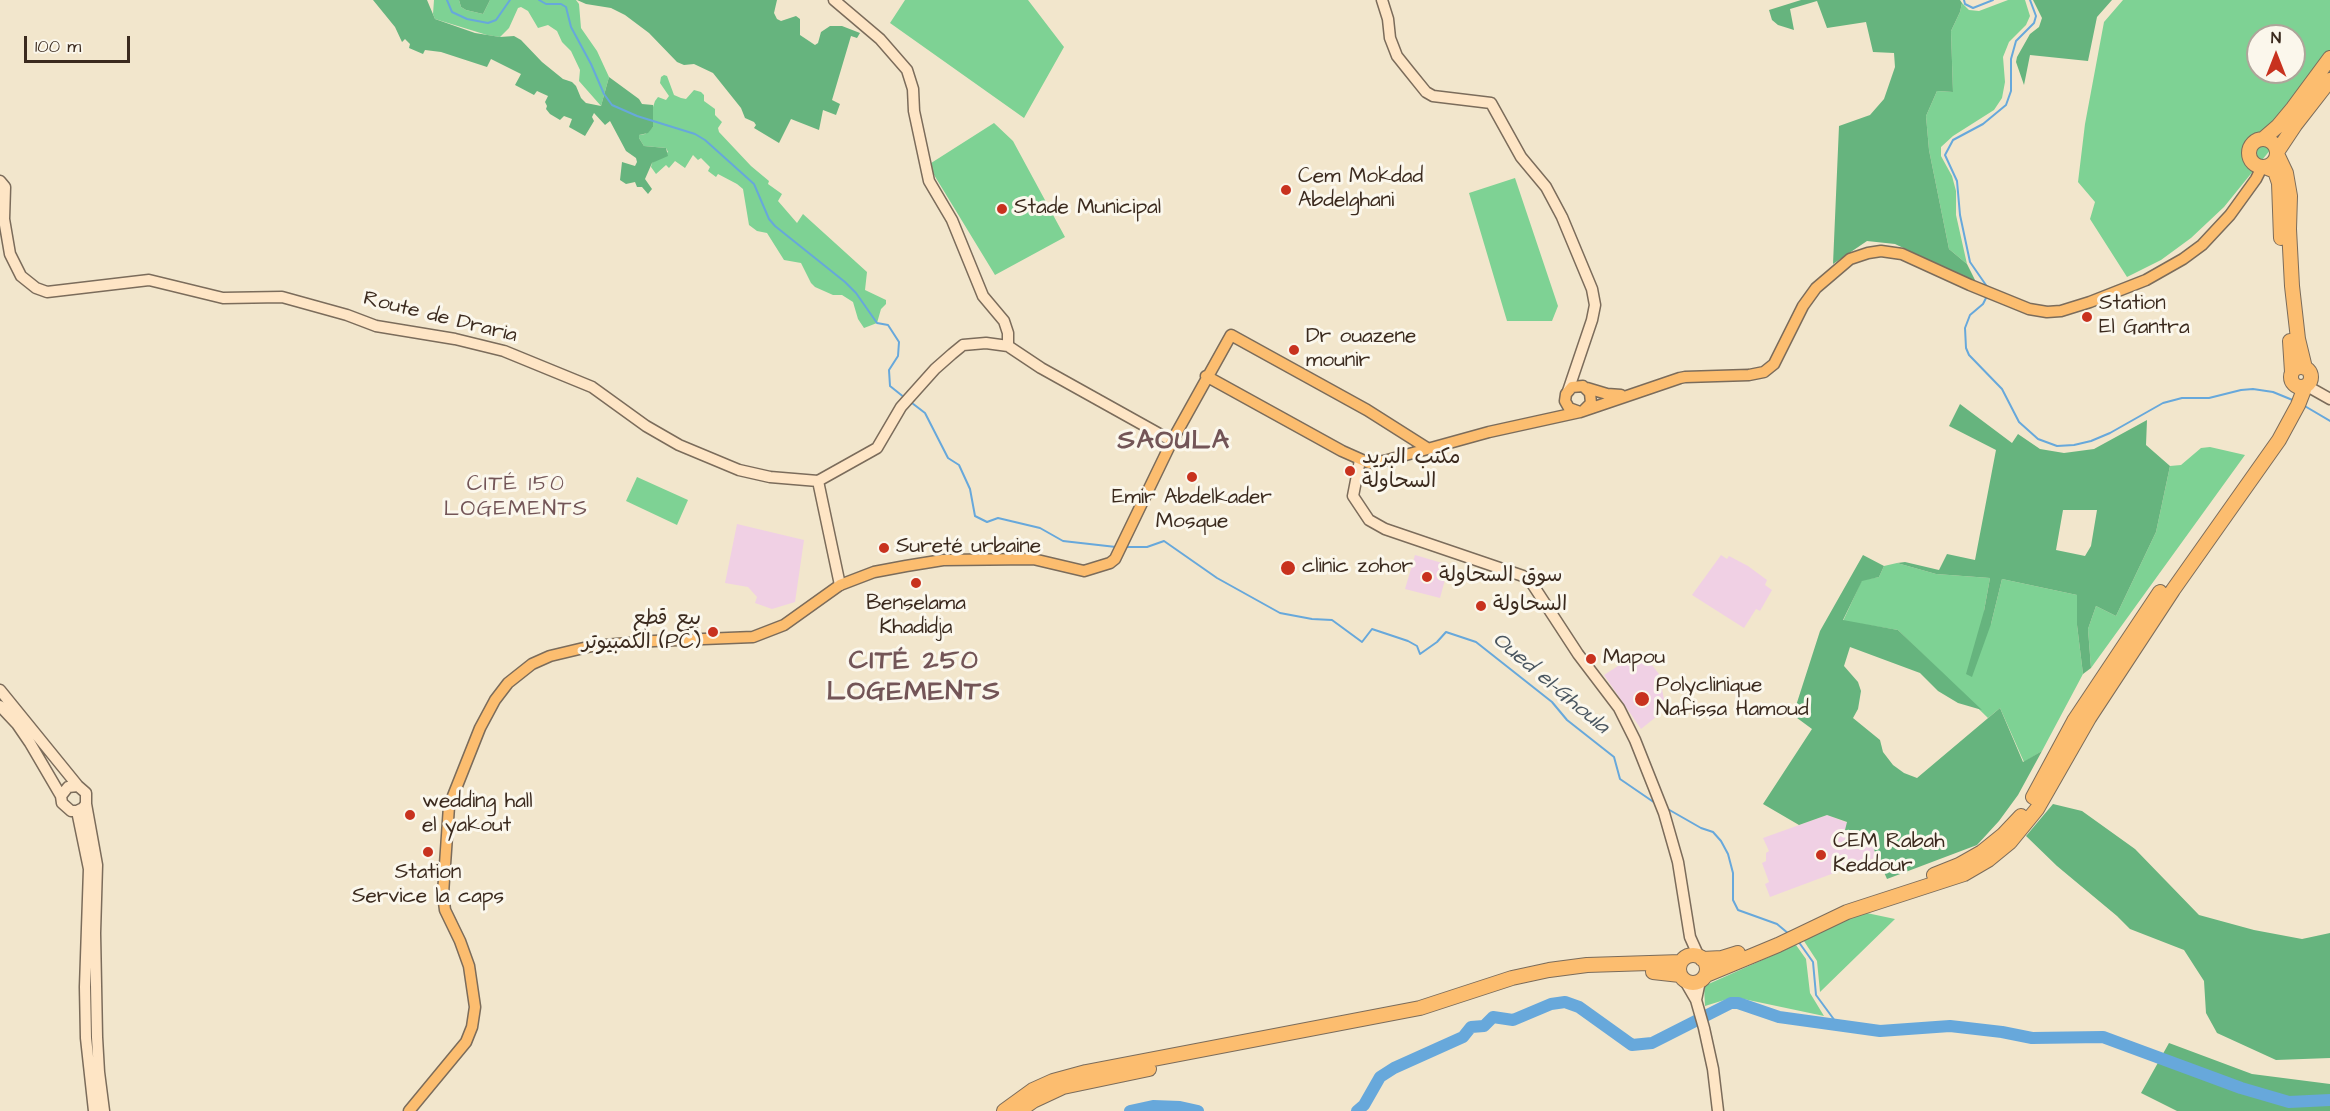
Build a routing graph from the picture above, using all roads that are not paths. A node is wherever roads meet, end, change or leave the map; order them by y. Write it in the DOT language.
graph roads {
  1 [pos="834,0"];
  2 [pos="1382,0"];
  3 [pos="2330,58"];
  4 [pos="2330,80"];
  5 [pos="2263,139"];
  6 [pos="2277,153"];
  7 [pos="2263,167"];
  8 [pos="0,181"];
  9 [pos="1008,346"];
  10 [pos="1574,374"];
  11 [pos="1206,376"];
  12 [pos="1584,387"];
  13 [pos="2300,388"];
  14 [pos="2330,392"];
  15 [pos="1636,393"];
  16 [pos="1566,394"];
  17 [pos="2330,399"];
  18 [pos="1582,411"];
  19 [pos="1554,418"];
  20 [pos="1172,441"];
  21 [pos="1427,448"];
  22 [pos="1360,460"];
  23 [pos="818,481"];
  24 [pos="840,585"];
  25 [pos="0,690"];
  26 [pos="0,706"];
  27 [pos="78,786"];
  28 [pos="61,796"];
  29 [pos="82,807"];
  30 [pos="1690,937"];
  31 [pos="1776,941"];
  32 [pos="1700,958"];
  33 [pos="1682,969"];
  34 [pos="1703,978"];
  35 [pos="1696,1000"];
  36 [pos="93,1111"];
  37 [pos="104,1111"];
  38 [pos="409,1111"];
  39 [pos="1004,1111"];
  40 [pos="1019,1111"];
  41 [pos="1718,1111"];
  1 -- 9 [label="main road"];
  2 -- 10 [label="main road"];
  3 -- 5 [label="highway"];
  4 -- 6 [label="highway"];
  5 -- 6 [label="highway"];
  5 -- 7 [label="highway"];
  6 -- 7 [label="highway"];
  6 -- 13 [label="highway"];
  7 -- 13 [label="highway"];
  7 -- 15 [label="main road"];
  8 -- 23 [label="main road, Route de Draria"];
  9 -- 20 [label="main road"];
  9 -- 23 [label="main road"];
  10 -- 12 [label="main road"];
  10 -- 16 [label="main road"];
  11 -- 20 [label="main road"];
  11 -- 21 [label="main road"];
  11 -- 22 [label="main road"];
  12 -- 15 [label="main road"];
  12 -- 16 [label="main road"];
  12 -- 18 [label="main road"];
  13 -- 14 [label="main road"];
  13 -- 17 [label="main road"];
  13 -- 31 [label="highway"];
  15 -- 18 [label="main road"];
  16 -- 18 [label="main road"];
  16 -- 19 [label="main road"];
  18 -- 19 [label="main road"];
  19 -- 21 [label="main road"];
  20 -- 24 [label="main road"];
  21 -- 22 [label="main road"];
  22 -- 30 [label="main road"];
  23 -- 24 [label="main road"];
  24 -- 38 [label="main road"];
  25 -- 27 [label="main road"];
  26 -- 28 [label="main road"];
  27 -- 28 [label="main road"];
  27 -- 29 [label="main road"];
  28 -- 29 [label="main road"];
  29 -- 36 [label="main road"];
  29 -- 37 [label="main road"];
  30 -- 32 [label="main road"];
  30 -- 33 [label="main road"];
  31 -- 32 [label="highway"];
  31 -- 34 [label="highway"];
  32 -- 33 [label="highway"];
  32 -- 34 [label="highway"];
  33 -- 34 [label="highway"];
  33 -- 35 [label="main road"];
  33 -- 39 [label="highway"];
  33 -- 40 [label="highway"];
  34 -- 35 [label="main road"];
  35 -- 41 [label="main road"];
}
